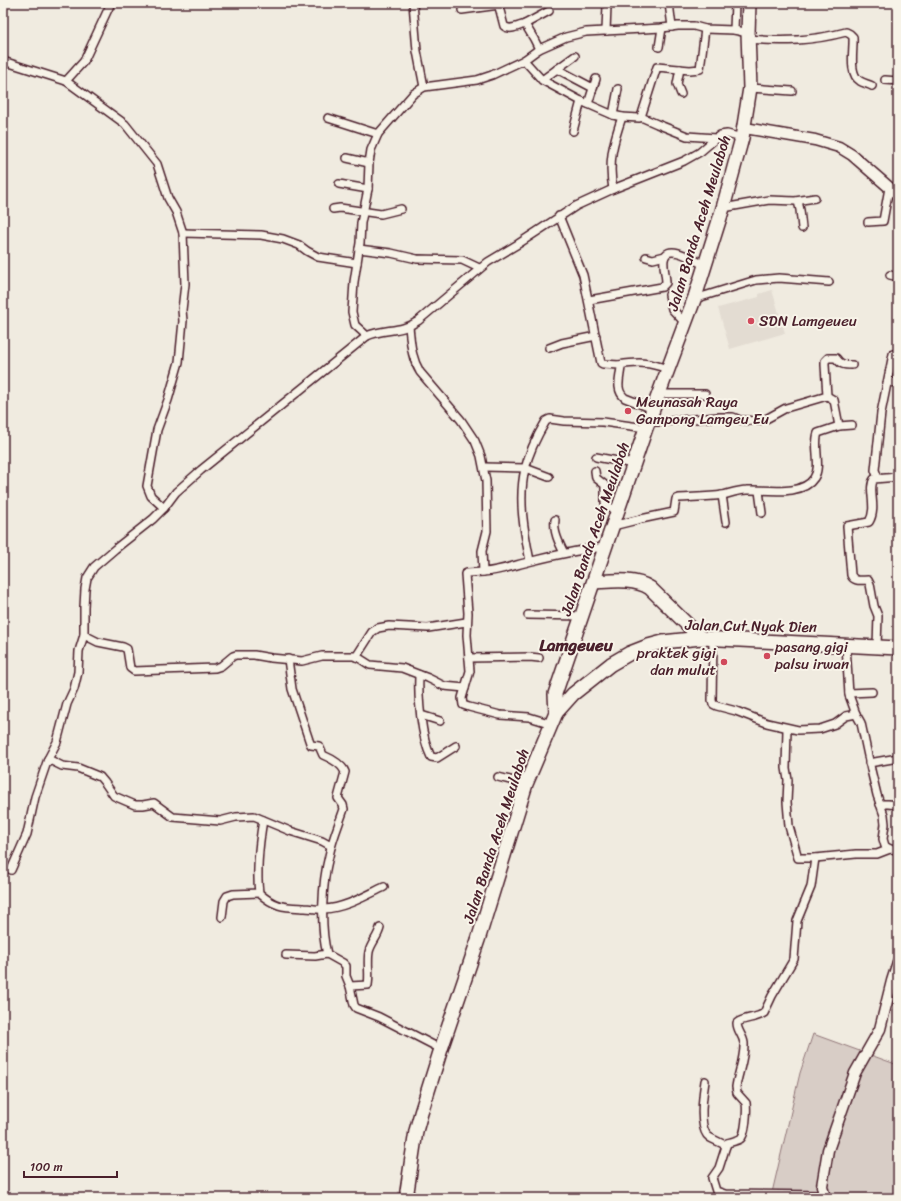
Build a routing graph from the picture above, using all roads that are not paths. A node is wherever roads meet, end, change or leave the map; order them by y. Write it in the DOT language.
graph roads {
  1 [pos="111,3"];
  2 [pos="413,3"];
  3 [pos="668,3"];
  4 [pos="735,3"];
  5 [pos="749,3"];
  6 [pos="498,4"];
  7 [pos="607,5"];
  8 [pos="462,10"];
  9 [pos="549,11"];
  10 [pos="525,24"];
  11 [pos="672,26"];
  12 [pos="662,28"];
  13 [pos="705,29"];
  14 [pos="606,30"];
  15 [pos="734,30"];
  16 [pos="748,36"];
  17 [pos="659,47"];
  18 [pos="539,49"];
  19 [pos="575,56"];
  20 [pos="524,60"];
  21 [pos="3,61"];
  22 [pos="557,69"];
  23 [pos="680,69"];
  24 [pos="596,79"];
  25 [pos="542,80"];
  26 [pos="886,80"];
  27 [pos="66,81"];
  28 [pos="898,81"];
  29 [pos="872,86"];
  30 [pos="424,87"];
  31 [pos="593,88"];
  32 [pos="750,88"];
  33 [pos="618,89"];
  34 [pos="792,91"];
  35 [pos="681,94"];
  36 [pos="584,103"];
  37 [pos="613,115"];
  38 [pos="622,117"];
  39 [pos="642,117"];
  40 [pos="328,118"];
  41 [pos="573,131"];
  42 [pos="744,133"];
  43 [pos="378,134"];
  44 [pos="716,138"];
  45 [pos="347,158"];
  46 [pos="369,163"];
  47 [pos="339,184"];
  48 [pos="889,188"];
  49 [pos="368,189"];
  50 [pos="613,189"];
  51 [pos="898,195"];
  52 [pos="815,198"];
  53 [pos="798,201"];
  54 [pos="723,208"];
  55 [pos="333,209"];
  56 [pos="401,210"];
  57 [pos="363,212"];
  58 [pos="559,216"];
  59 [pos="868,222"];
  60 [pos="802,228"];
  61 [pos="183,233"];
  62 [pos="359,249"];
  63 [pos="665,256"];
  64 [pos="646,257"];
  65 [pos="357,263"];
  66 [pos="704,265"];
  67 [pos="479,268"];
  68 [pos="890,275"];
  69 [pos="898,277"];
  70 [pos="829,282"];
  71 [pos="668,295"];
  72 [pos="695,297"];
  73 [pos="589,300"];
  74 [pos="685,323"];
  75 [pos="409,327"];
  76 [pos="367,336"];
  77 [pos="596,336"];
  78 [pos="550,348"];
  79 [pos="893,354"];
  80 [pos="619,365"];
  81 [pos="852,365"];
  82 [pos="667,369"];
  83 [pos="888,382"];
  84 [pos="898,383"];
  85 [pos="658,394"];
  86 [pos="705,394"];
  87 [pos="827,396"];
  88 [pos="653,409"];
  89 [pos="647,425"];
  90 [pos="852,425"];
  91 [pos="839,426"];
  92 [pos="596,458"];
  93 [pos="634,464"];
  94 [pos="484,467"];
  95 [pos="525,468"];
  96 [pos="595,471"];
  97 [pos="898,477"];
  98 [pos="549,478"];
  99 [pos="878,478"];
  100 [pos="759,491"];
  101 [pos="722,495"];
  102 [pos="164,508"];
  103 [pos="617,512"];
  104 [pos="762,513"];
  105 [pos="556,520"];
  106 [pos="726,522"];
  107 [pos="613,526"];
  108 [pos="606,547"];
  109 [pos="564,553"];
  110 [pos="530,561"];
  111 [pos="483,572"];
  112 [pos="594,582"];
  113 [pos="528,615"];
  114 [pos="582,616"];
  115 [pos="466,622"];
  116 [pos="84,636"];
  117 [pos="707,639"];
  118 [pos="846,645"];
  119 [pos="876,646"];
  120 [pos="898,648"];
  121 [pos="356,657"];
  122 [pos="469,658"];
  123 [pos="539,658"];
  124 [pos="288,659"];
  125 [pos="419,675"];
  126 [pos="465,688"];
  127 [pos="872,692"];
  128 [pos="849,693"];
  129 [pos="856,714"];
  130 [pos="421,715"];
  131 [pos="554,719"];
  132 [pos="440,721"];
  133 [pos="787,729"];
  134 [pos="456,746"];
  135 [pos="898,758"];
  136 [pos="48,759"];
  137 [pos="869,763"];
  138 [pos="498,777"];
  139 [pos="526,784"];
  140 [pos="880,804"];
  141 [pos="898,805"];
  142 [pos="263,820"];
  143 [pos="332,846"];
  144 [pos="894,849"];
  145 [pos="816,858"];
  146 [pos="11,870"];
  147 [pos="384,887"];
  148 [pos="259,893"];
  149 [pos="323,909"];
  150 [pos="222,917"];
  151 [pos="380,928"];
  152 [pos="286,954"];
  153 [pos="327,954"];
  154 [pos="898,962"];
  155 [pos="350,986"];
  156 [pos="441,1049"];
  157 [pos="705,1081"];
  158 [pos="726,1146"];
  159 [pos="825,1196"];
  160 [pos="406,1198"];
  1 -- 27 [label="street"];
  2 -- 30 [label="street"];
  3 -- 11 [label="street"];
  4 -- 15 [label="street"];
  5 -- 16 [label="highway, Jalan Banda Aceh Meulaboh"];
  6 -- 8 [label="street"];
  6 -- 10 [label="street"];
  7 -- 14 [label="street"];
  9 -- 10 [label="street"];
  10 -- 18 [label="street"];
  11 -- 12 [label="street"];
  11 -- 13 [label="street"];
  12 -- 14 [label="street"];
  12 -- 17 [label="street"];
  13 -- 15 [label="street"];
  13 -- 23 [label="street"];
  14 -- 18 [label="street"];
  15 -- 16 [label="street"];
  16 -- 29 [label="street"];
  16 -- 32 [label="highway, Jalan Banda Aceh Meulaboh"];
  18 -- 20 [label="street"];
  19 -- 22 [label="street"];
  20 -- 25 [label="street"];
  20 -- 30 [label="street"];
  21 -- 27 [label="street"];
  22 -- 25 [label="street"];
  22 -- 31 [label="street"];
  23 -- 35 [label="street"];
  23 -- 39 [label="street"];
  24 -- 31 [label="street"];
  25 -- 36 [label="street"];
  26 -- 28 [label="street"];
  27 -- 61 [label="street"];
  30 -- 43 [label="street"];
  31 -- 36 [label="street"];
  32 -- 34 [label="street"];
  32 -- 42 [label="highway, Jalan Banda Aceh Meulaboh"];
  33 -- 37 [label="street"];
  36 -- 37 [label="street"];
  36 -- 41 [label="street"];
  37 -- 38 [label="street"];
  38 -- 39 [label="street"];
  38 -- 50 [label="street"];
  39 -- 44 [label="street"];
  40 -- 43 [label="street"];
  42 -- 44 [label="street"];
  42 -- 48 [label="street"];
  42 -- 54 [label="highway, Jalan Banda Aceh Meulaboh"];
  43 -- 46 [label="street"];
  44 -- 50 [label="street"];
  45 -- 46 [label="street"];
  46 -- 49 [label="street"];
  47 -- 49 [label="street"];
  48 -- 51 [label="street"];
  48 -- 59 [label="street"];
  49 -- 57 [label="street"];
  50 -- 58 [label="street"];
  52 -- 53 [label="street"];
  53 -- 54 [label="street"];
  53 -- 60 [label="street"];
  54 -- 66 [label="highway, Jalan Banda Aceh Meulaboh"];
  55 -- 57 [label="street"];
  56 -- 57 [label="street"];
  57 -- 62 [label="street"];
  58 -- 67 [label="street"];
  58 -- 73 [label="street"];
  61 -- 65 [label="street"];
  61 -- 102 [label="street"];
  62 -- 65 [label="street"];
  62 -- 67 [label="street"];
  63 -- 64 [label="street"];
  63 -- 66 [label="street"];
  63 -- 73 [label="street"];
  65 -- 76 [label="street"];
  66 -- 72 [label="highway, Jalan Banda Aceh Meulaboh"];
  67 -- 75 [label="street"];
  68 -- 69 [label="street"];
  70 -- 72 [label="street"];
  71 -- 74 [label="street"];
  72 -- 74 [label="highway, Jalan Banda Aceh Meulaboh"];
  73 -- 77 [label="street"];
  74 -- 82 [label="highway, Jalan Banda Aceh Meulaboh"];
  75 -- 76 [label="street"];
  75 -- 94 [label="street"];
  76 -- 102 [label="street"];
  77 -- 78 [label="street"];
  77 -- 80 [label="street"];
  79 -- 83 [label="street"];
  80 -- 82 [label="street"];
  80 -- 88 [label="street"];
  81 -- 87 [label="street"];
  82 -- 85 [label="highway, Jalan Banda Aceh Meulaboh"];
  83 -- 84 [label="street"];
  83 -- 99 [label="street"];
  85 -- 86 [label="street"];
  85 -- 88 [label="highway, Jalan Banda Aceh Meulaboh"];
  87 -- 89 [label="street"];
  87 -- 91 [label="street"];
  88 -- 89 [label="highway, Jalan Banda Aceh Meulaboh"];
  89 -- 93 [label="highway, Jalan Banda Aceh Meulaboh"];
  89 -- 95 [label="street"];
  90 -- 91 [label="street"];
  91 -- 100 [label="street"];
  92 -- 93 [label="street"];
  93 -- 103 [label="highway, Jalan Banda Aceh Meulaboh"];
  94 -- 95 [label="street"];
  94 -- 111 [label="street"];
  95 -- 98 [label="street"];
  95 -- 110 [label="street"];
  96 -- 103 [label="street"];
  97 -- 99 [label="street"];
  99 -- 119 [label="street"];
  100 -- 101 [label="street"];
  100 -- 104 [label="street"];
  101 -- 106 [label="street"];
  101 -- 107 [label="street"];
  102 -- 116 [label="street"];
  103 -- 107 [label="highway, Jalan Banda Aceh Meulaboh"];
  105 -- 109 [label="street"];
  107 -- 108 [label="highway, Jalan Banda Aceh Meulaboh"];
  108 -- 109 [label="street"];
  108 -- 112 [label="highway, Jalan Banda Aceh Meulaboh"];
  109 -- 110 [label="street"];
  110 -- 111 [label="street"];
  111 -- 115 [label="street"];
  112 -- 114 [label="highway, Jalan Banda Aceh Meulaboh"];
  112 -- 117 [label="highway"];
  113 -- 114 [label="street"];
  114 -- 131 [label="highway, Jalan Banda Aceh Meulaboh"];
  115 -- 121 [label="street"];
  115 -- 122 [label="street"];
  116 -- 124 [label="street"];
  116 -- 136 [label="street"];
  117 -- 118 [label="highway, Jalan Cut Nyak Dien"];
  117 -- 131 [label="highway, Jalan Cut Nyak Dien"];
  117 -- 133 [label="street"];
  118 -- 119 [label="highway, Jalan Cut Nyak Dien"];
  118 -- 128 [label="street"];
  119 -- 120 [label="highway, Jalan Cut Nyak Dien"];
  121 -- 124 [label="street"];
  121 -- 125 [label="street"];
  122 -- 123 [label="street"];
  122 -- 126 [label="street"];
  124 -- 143 [label="street"];
  125 -- 126 [label="street"];
  125 -- 130 [label="street"];
  126 -- 131 [label="street"];
  127 -- 128 [label="street"];
  128 -- 129 [label="street"];
  129 -- 133 [label="street"];
  129 -- 137 [label="street"];
  130 -- 132 [label="street"];
  130 -- 134 [label="street"];
  131 -- 139 [label="highway, Jalan Banda Aceh Meulaboh"];
  133 -- 145 [label="street"];
  135 -- 137 [label="street"];
  136 -- 142 [label="street"];
  136 -- 146 [label="street"];
  137 -- 140 [label="street"];
  138 -- 139 [label="street"];
  139 -- 156 [label="highway, Jalan Banda Aceh Meulaboh"];
  140 -- 141 [label="street"];
  140 -- 144 [label="street"];
  142 -- 143 [label="street"];
  142 -- 148 [label="street"];
  143 -- 149 [label="street"];
  144 -- 145 [label="street"];
  145 -- 158 [label="street"];
  147 -- 149 [label="street"];
  148 -- 149 [label="street"];
  148 -- 150 [label="street"];
  149 -- 153 [label="street"];
  151 -- 155 [label="street"];
  152 -- 153 [label="street"];
  153 -- 155 [label="street"];
  154 -- 159 [label="street"];
  155 -- 156 [label="street"];
  156 -- 160 [label="highway, Jalan Banda Aceh Meulaboh"];
  157 -- 158 [label="street"];
  158 -- 159 [label="street"];
}
